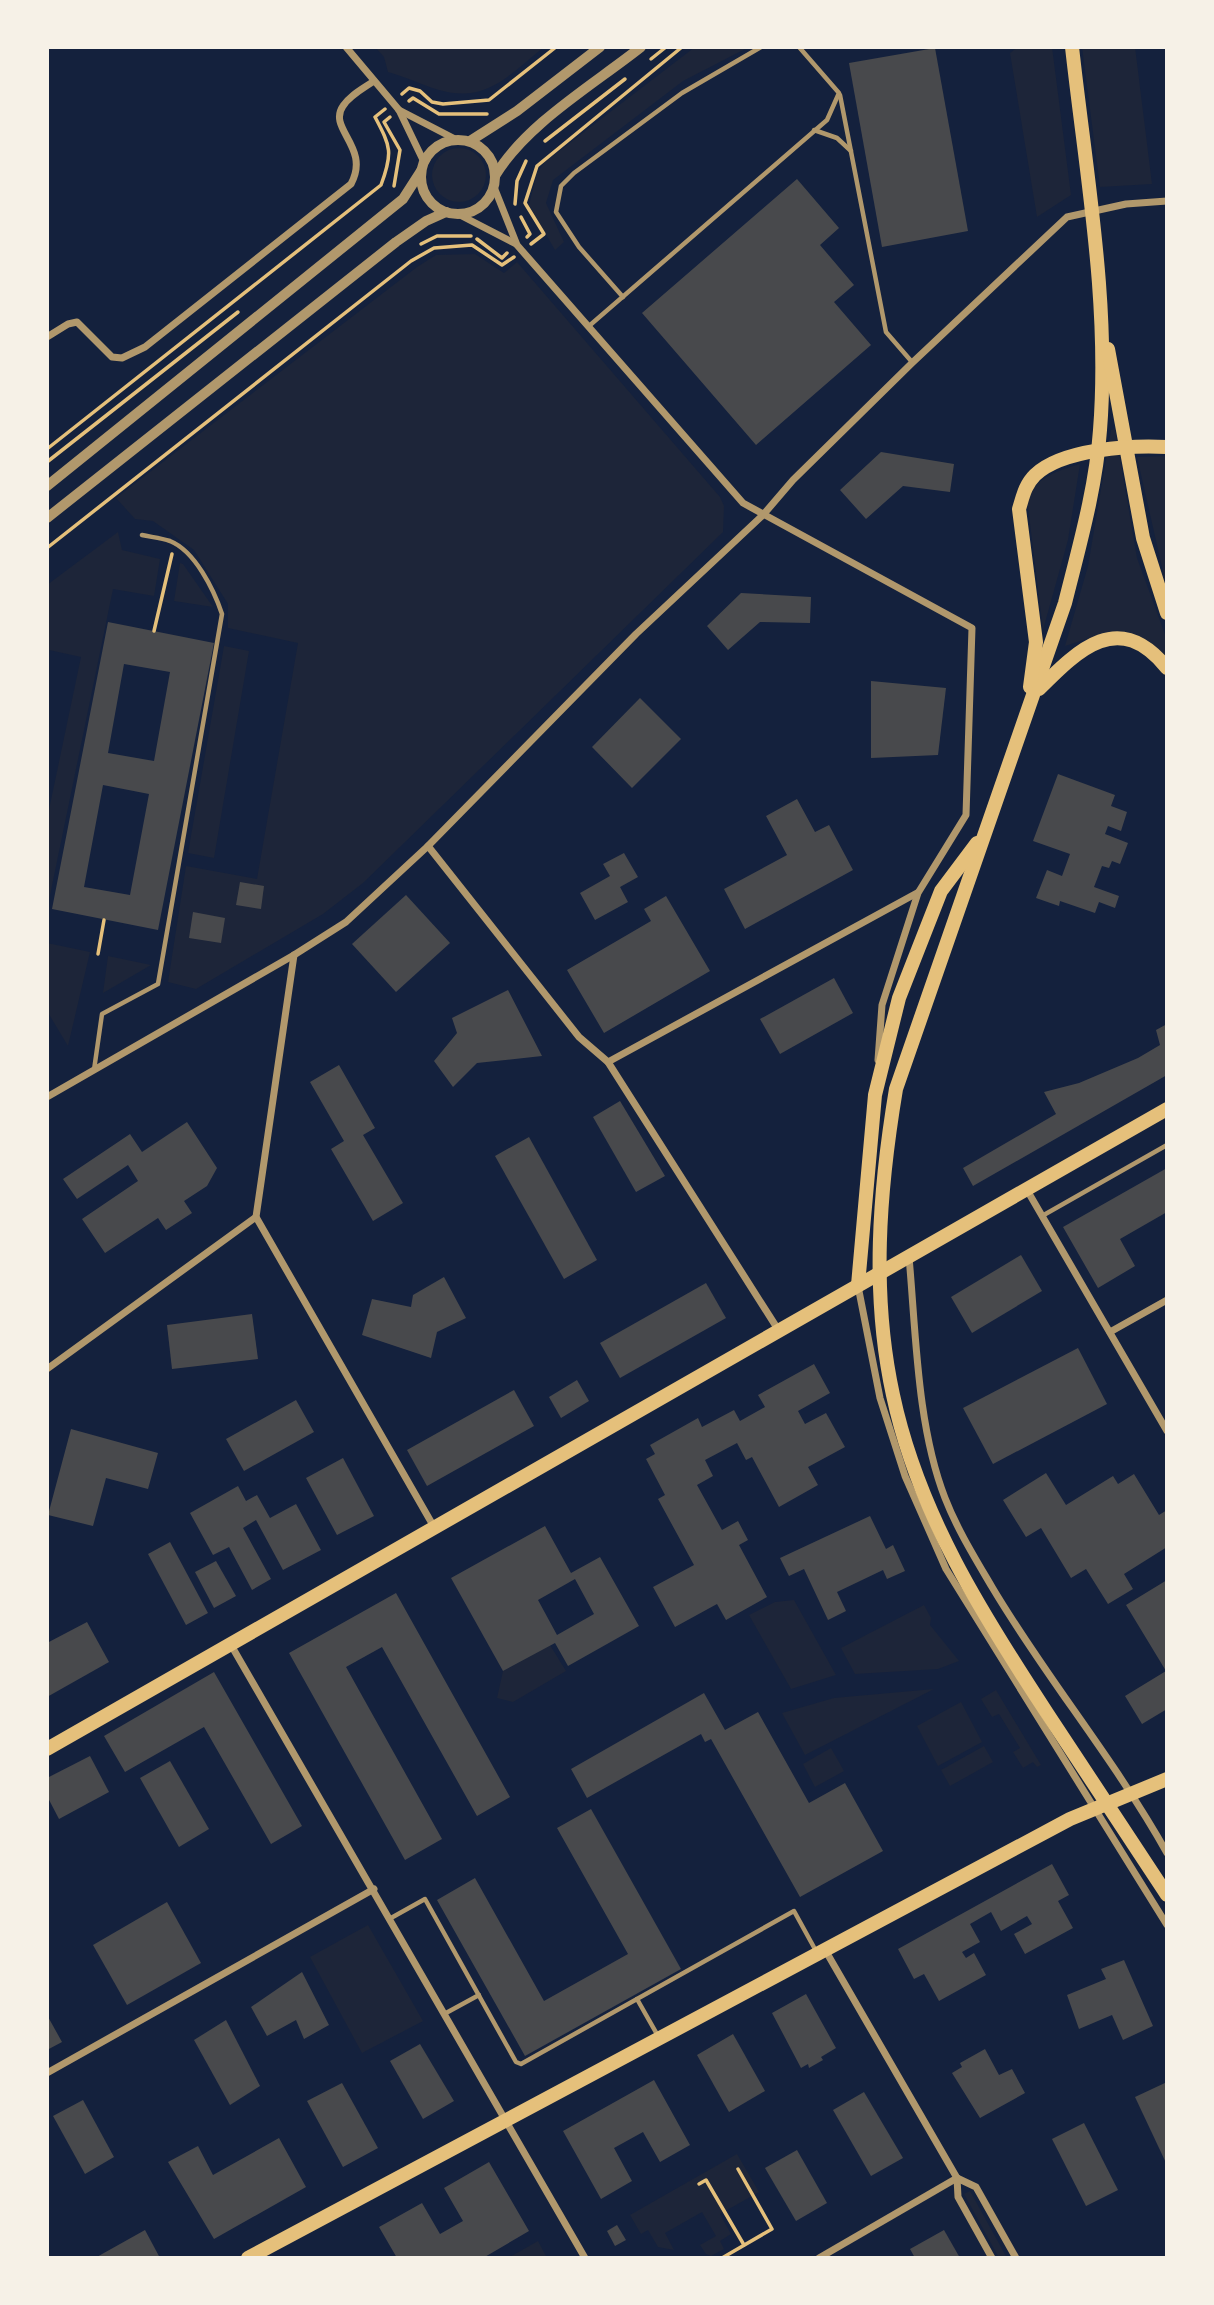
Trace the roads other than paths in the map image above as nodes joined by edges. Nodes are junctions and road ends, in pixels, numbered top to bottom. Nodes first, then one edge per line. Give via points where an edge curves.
1 (346, 47) edge
2 (600, 47) edge
3 (641, 47) edge
4 (761, 47) edge
5 (799, 47) edge
6 (1072, 47) edge
7 (374, 81) junction
8 (839, 93) junction
9 (399, 110) junction
10 (814, 130) junction
11 (457, 140) junction
12 (470, 141) junction
13 (852, 152) junction
14 (423, 167) junction
15 (495, 182) junction
16 (1167, 201) edge
17 (446, 212) junction
18 (458, 214) junction
19 (519, 248) junction
20 (623, 297) junction
21 (1103, 320) junction
22 (589, 327) junction
23 (47, 337) edge
24 (912, 363) junction
25 (1167, 447) edge
26 (47, 486) edge
27 (763, 515) junction
28 (47, 518) edge
29 (142, 535) dead end
30 (1167, 613) edge
31 (1167, 668) edge
32 (1035, 692) junction
33 (1027, 713) junction
34 (985, 834) junction
35 (428, 846) junction
36 (918, 893) junction
37 (294, 955) junction
38 (608, 1062) junction
39 (94, 1070) junction
40 (875, 1095) junction
41 (47, 1097) edge
42 (1167, 1109) edge
43 (1167, 1145) edge
44 (1026, 1189) junction
45 (1042, 1216) junction
46 (256, 1217) junction
47 (909, 1257) junction
48 (858, 1285) junction
49 (1167, 1300) edge
50 (779, 1331) junction
51 (1110, 1332) junction
52 (47, 1369) edge
53 (1167, 1431) edge
54 (434, 1527) junction
55 (230, 1645) junction
56 (47, 1749) edge
57 (1167, 1779) edge
58 (1130, 1793) junction
59 (1093, 1807) junction
60 (1167, 1853) edge
61 (374, 1889) junction
62 (1167, 1895) edge
63 (391, 1918) junction
64 (1167, 1926) edge
65 (820, 1950) junction
66 (479, 1995) junction
67 (637, 1998) junction
68 (446, 2013) junction
69 (658, 2037) junction
70 (47, 2073) edge
71 (507, 2120) junction
72 (957, 2178) junction
73 (248, 2258) edge
74 (585, 2258) edge
75 (819, 2258) edge
76 (992, 2258) edge
77 (1016, 2258) edge

1 - 7 street
2 - 12 street
3 - 15 street via 525,139 510,153
4 - 20 lane via 674,98 562,186 556,212 579,247
5 - 8 lane
6 - 21 main road
7 - 9 street
7 - 23 street via 343,105 340,114 339,122 357,155 351,184 145,347 122,358 112,357 77,322
8 - 10 lane via 827,120
8 - 13 lane
9 - 11 street
9 - 14 street
10 - 13 lane via 837,138
10 - 20 lane
11 - 12 street
11 - 14 street via 435,148
12 - 15 street via 488,155
13 - 24 lane via 886,332
14 - 17 street via 426,196
14 - 26 street via 403,199
15 - 18 street via 482,206
15 - 19 street
16 - 24 street via 1126,204 1067,217
17 - 18 street
17 - 28 street via 396,242
18 - 19 street
19 - 22 street
20 - 22 lane
21 - 30 main road via 1143,538
21 - 32 main road via 1100,432 1083,531
22 - 27 street via 743,503
24 - 27 street
25 - 33 main road via 1079,454 1036,474 1025,488 1019,509 1036,642
27 - 35 street via 636,634
27 - 36 street via 972,628 966,815
29 - 39 lane via 174,544 191,559 222,614 158,984 102,1014
31 - 32 main road via 1139,644 1106,639 1082,649
32 - 33 main road
33 - 34 main road
34 - 40 main road via 940,891 899,998
34 - 62 main road via 895,1089 879,1244 893,1396 922,1490 958,1570
35 - 37 street via 346,922
35 - 38 street via 579,1037
36 - 38 street
36 - 40 street via 883,1005
37 - 39 street
37 - 46 street
38 - 50 street
39 - 41 street
40 - 48 main road
42 - 44 main road
43 - 45 lane
44 - 45 street
44 - 47 main road
45 - 51 street
46 - 52 street
46 - 54 street
47 - 48 main road
47 - 58 street via 928,1434 944,1497 1023,1640
48 - 50 main road
48 - 59 street via 880,1398 905,1476 941,1558
49 - 51 street
50 - 54 main road
51 - 53 street
54 - 55 main road
55 - 56 main road
55 - 61 street
57 - 58 main road
58 - 59 main road
58 - 60 street
59 - 64 street
59 - 65 main road
61 - 63 street
61 - 70 street
63 - 66 lane via 425,1899
63 - 68 street
65 - 67 lane via 794,1911
65 - 69 main road
65 - 72 street
66 - 67 lane via 521,2064
66 - 68 lane
67 - 69 lane
68 - 71 street
69 - 71 main road
71 - 73 main road
71 - 74 street
72 - 75 street
72 - 76 street via 958,2197
72 - 77 street via 976,2187

